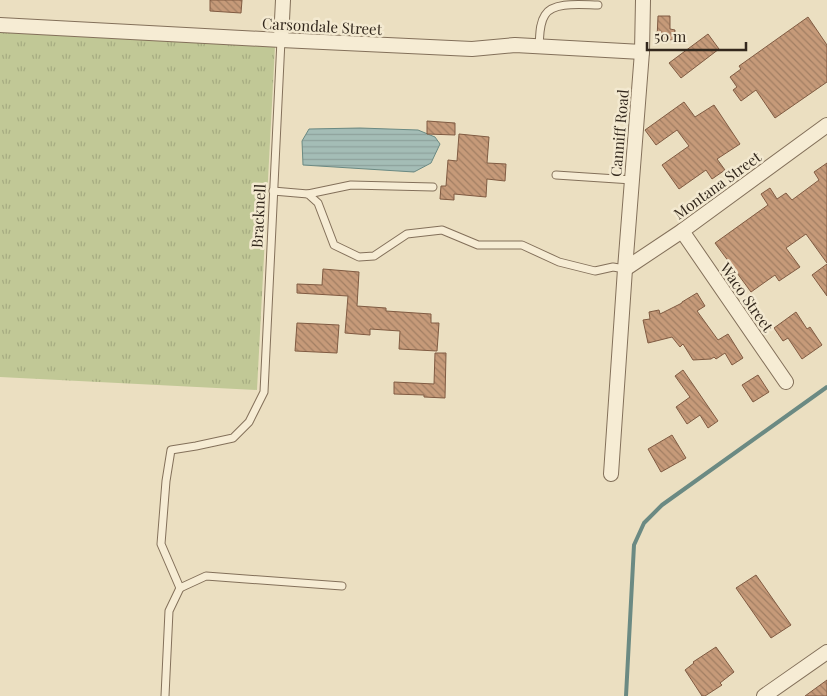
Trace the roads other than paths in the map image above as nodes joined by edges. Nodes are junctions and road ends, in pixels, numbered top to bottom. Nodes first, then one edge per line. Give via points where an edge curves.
1 (283, 0) edge
2 (643, 0) edge
3 (598, 4) dead end
4 (0, 25) edge
5 (281, 40) junction
6 (539, 46) junction
7 (642, 52) junction
8 (827, 125) edge
9 (556, 175) dead end
10 (632, 180) junction
11 (433, 187) dead end
12 (273, 191) junction
13 (308, 194) junction
14 (682, 231) junction
15 (625, 268) junction
16 (786, 382) dead end
17 (611, 474) dead end
18 (342, 586) dead end
19 (180, 588) junction
20 (827, 652) edge
21 (165, 696) edge
22 (764, 696) edge

1 - 5 street
2 - 7 street, Canniff Road
3 - 6 lane via 563,5 546,13
4 - 5 street, Carsondale Street
5 - 6 street, Carsondale Street via 472,49
5 - 12 lane, Bracknell
6 - 7 street, Carsondale Street
7 - 10 street, Canniff Road
8 - 14 street, Montana Street
9 - 10 lane
10 - 15 street, Canniff Road
11 - 13 lane via 351,185
12 - 13 lane
12 - 19 lane, Bracknell via 264,392 249,422 233,438 170,450 161,544
13 - 15 lane via 318,203 334,245 359,257 374,256 407,234 442,230 478,245 522,245 559,262 595,271
14 - 15 street, Montana Street
14 - 16 street, Waco Street
15 - 17 street, Canniff Road
18 - 19 lane via 206,576
19 - 21 lane via 169,611
20 - 22 street

